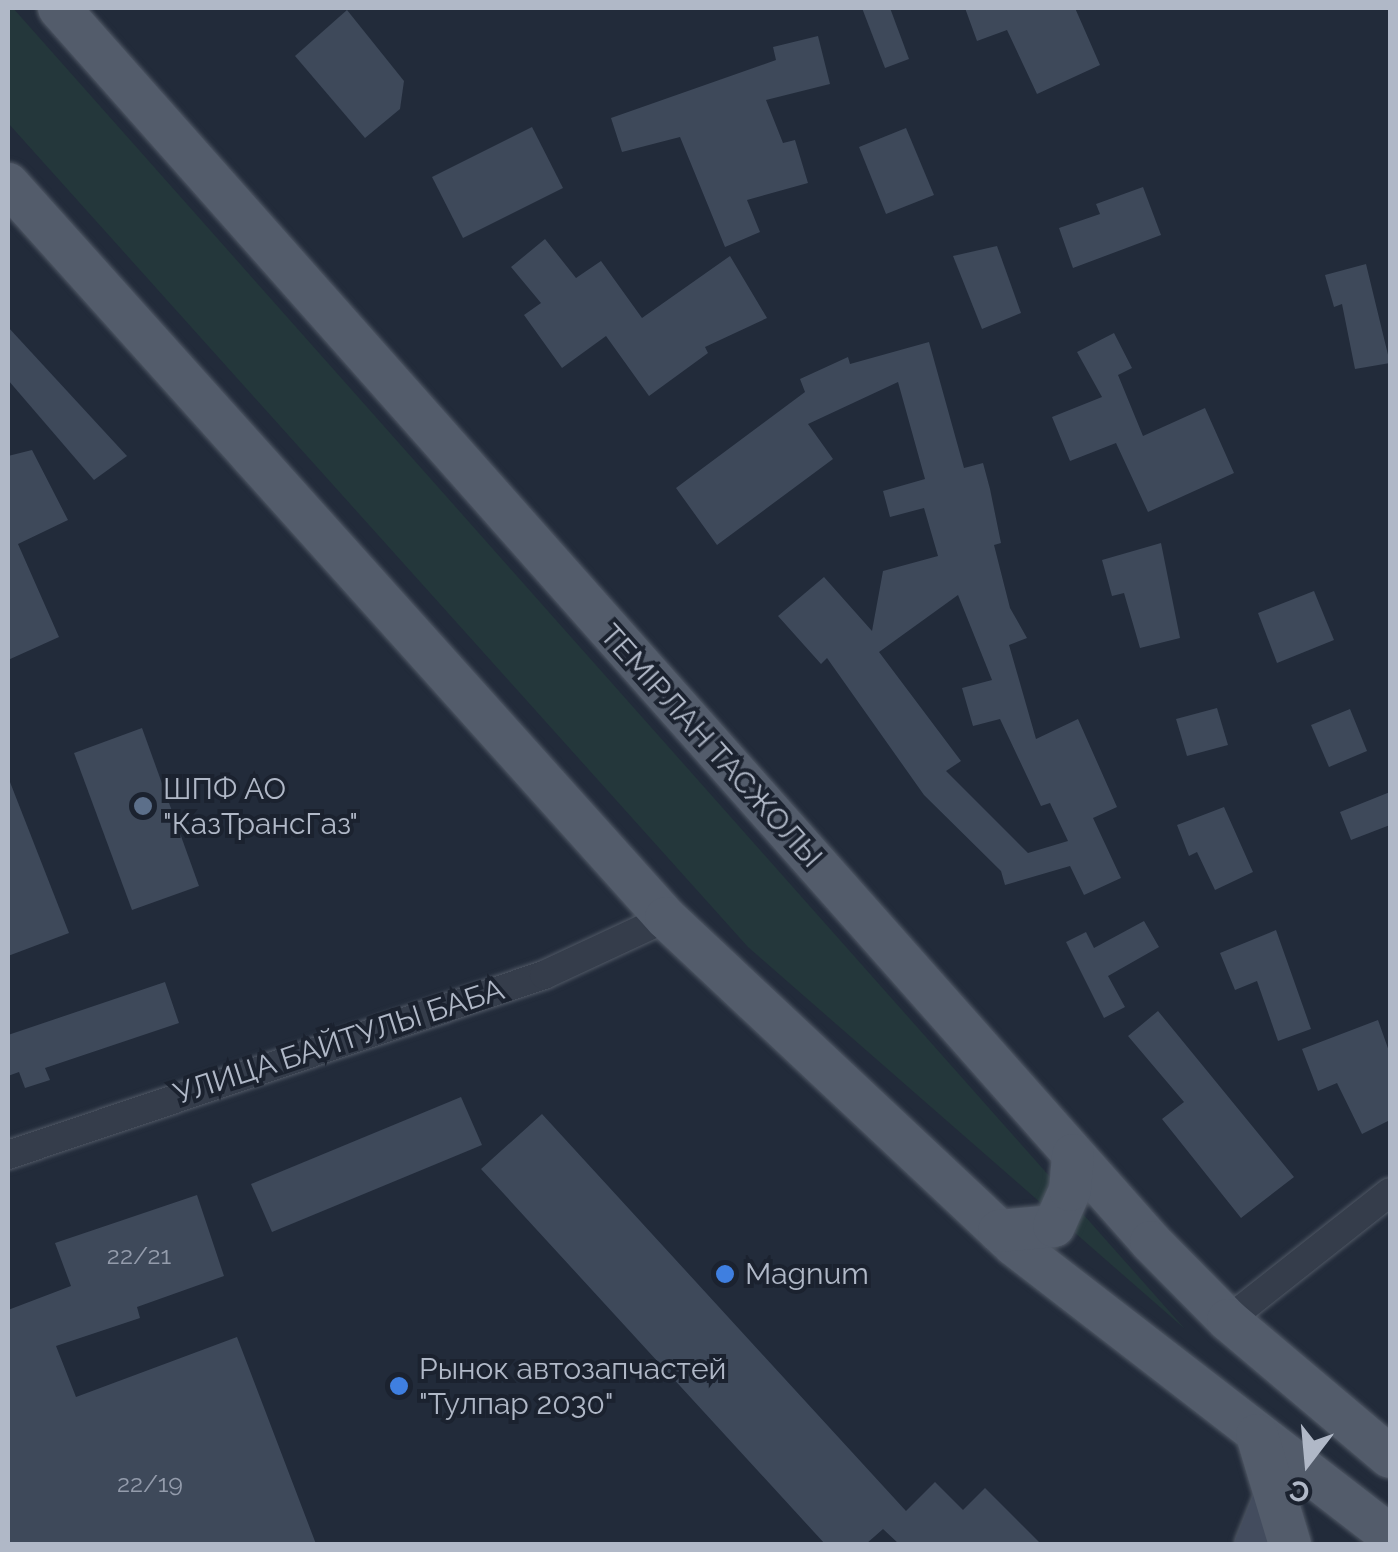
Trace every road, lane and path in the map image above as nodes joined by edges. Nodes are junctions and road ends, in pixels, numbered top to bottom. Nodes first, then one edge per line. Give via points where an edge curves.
1 (58, 8) edge
2 (8, 184) edge
3 (666, 918) junction
4 (8, 1155) edge
5 (1073, 1155) junction
6 (1390, 1192) edge
7 (998, 1231) junction
8 (1228, 1320) junction
9 (1257, 1435) junction
10 (1390, 1458) edge
11 (1273, 1497) junction
12 (1390, 1536) edge
13 (1254, 1544) edge
14 (1290, 1544) edge

1 - 5 main road, ТЕМІРЛАН ТАСЖОЛЫ
2 - 3 main road
3 - 4 street, УЛИЦА БАЙТУЛЫ БАБА via 544,975
3 - 7 main road
5 - 7 main road via 1070,1190 1054,1226
5 - 8 main road, ТЕМІРЛАН ТАСЖОЛЫ
6 - 8 street
7 - 9 main road
8 - 10 main road, ТЕМІРЛАН ТАСЖОЛЫ
9 - 11 main road
9 - 12 main road
11 - 13 main road
11 - 14 main road

